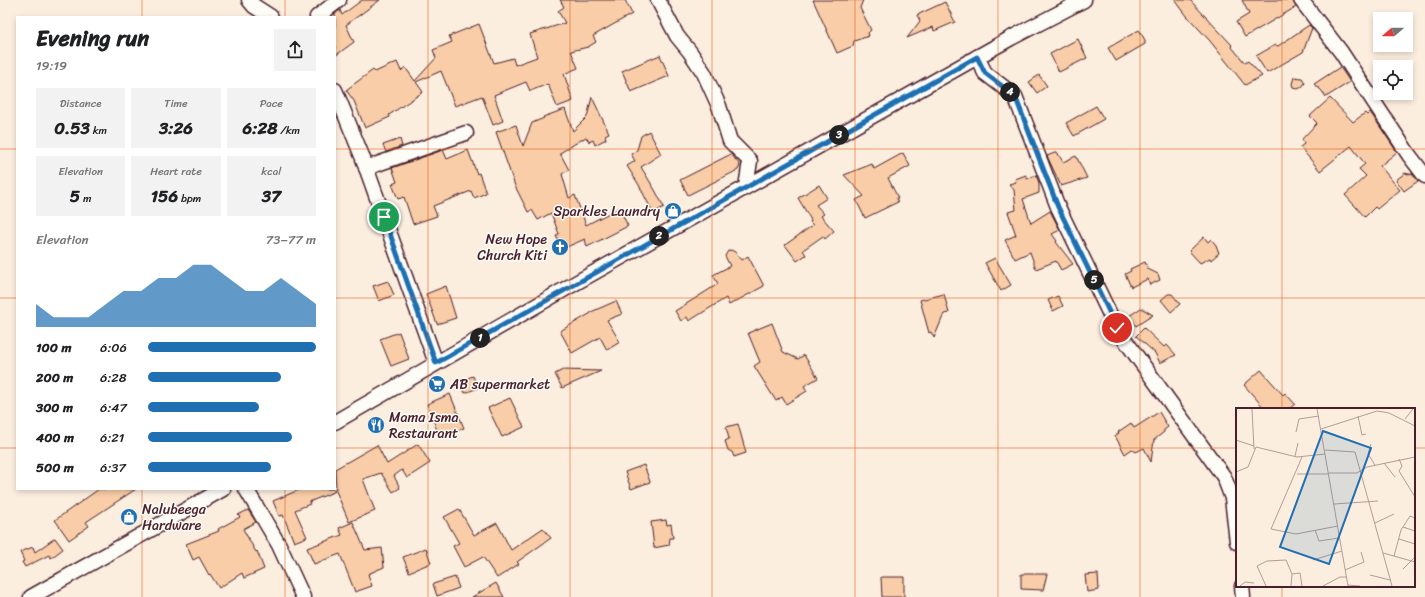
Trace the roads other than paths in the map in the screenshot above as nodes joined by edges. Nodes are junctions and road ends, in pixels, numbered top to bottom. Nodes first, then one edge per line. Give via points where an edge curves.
1 (249, 0) edge
2 (339, 0) edge
3 (658, 0) edge
4 (1084, 0) edge
5 (1301, 0) edge
6 (269, 16) edge
7 (318, 16) edge
8 (977, 57) junction
9 (336, 93) edge
10 (466, 133) dead end
11 (366, 168) junction
12 (1425, 176) edge
13 (746, 187) junction
14 (436, 363) junction
15 (336, 421) edge
16 (221, 490) edge
17 (247, 490) edge
18 (1236, 533) edge
19 (1242, 587) edge
20 (31, 597) edge
21 (303, 597) edge
22 (1244, 597) edge

1 - 6 street
2 - 7 street
3 - 13 street via 676,36 704,73 719,106 730,141 750,162
4 - 8 street
5 - 12 street via 1341,52 1409,156
8 - 13 street
8 - 18 street via 985,73 1015,96 1058,207 1117,328 1224,477 1232,498
9 - 11 street
10 - 11 street
11 - 14 street
13 - 14 street
14 - 15 street
16 - 20 street
17 - 21 street via 279,545
19 - 22 street

